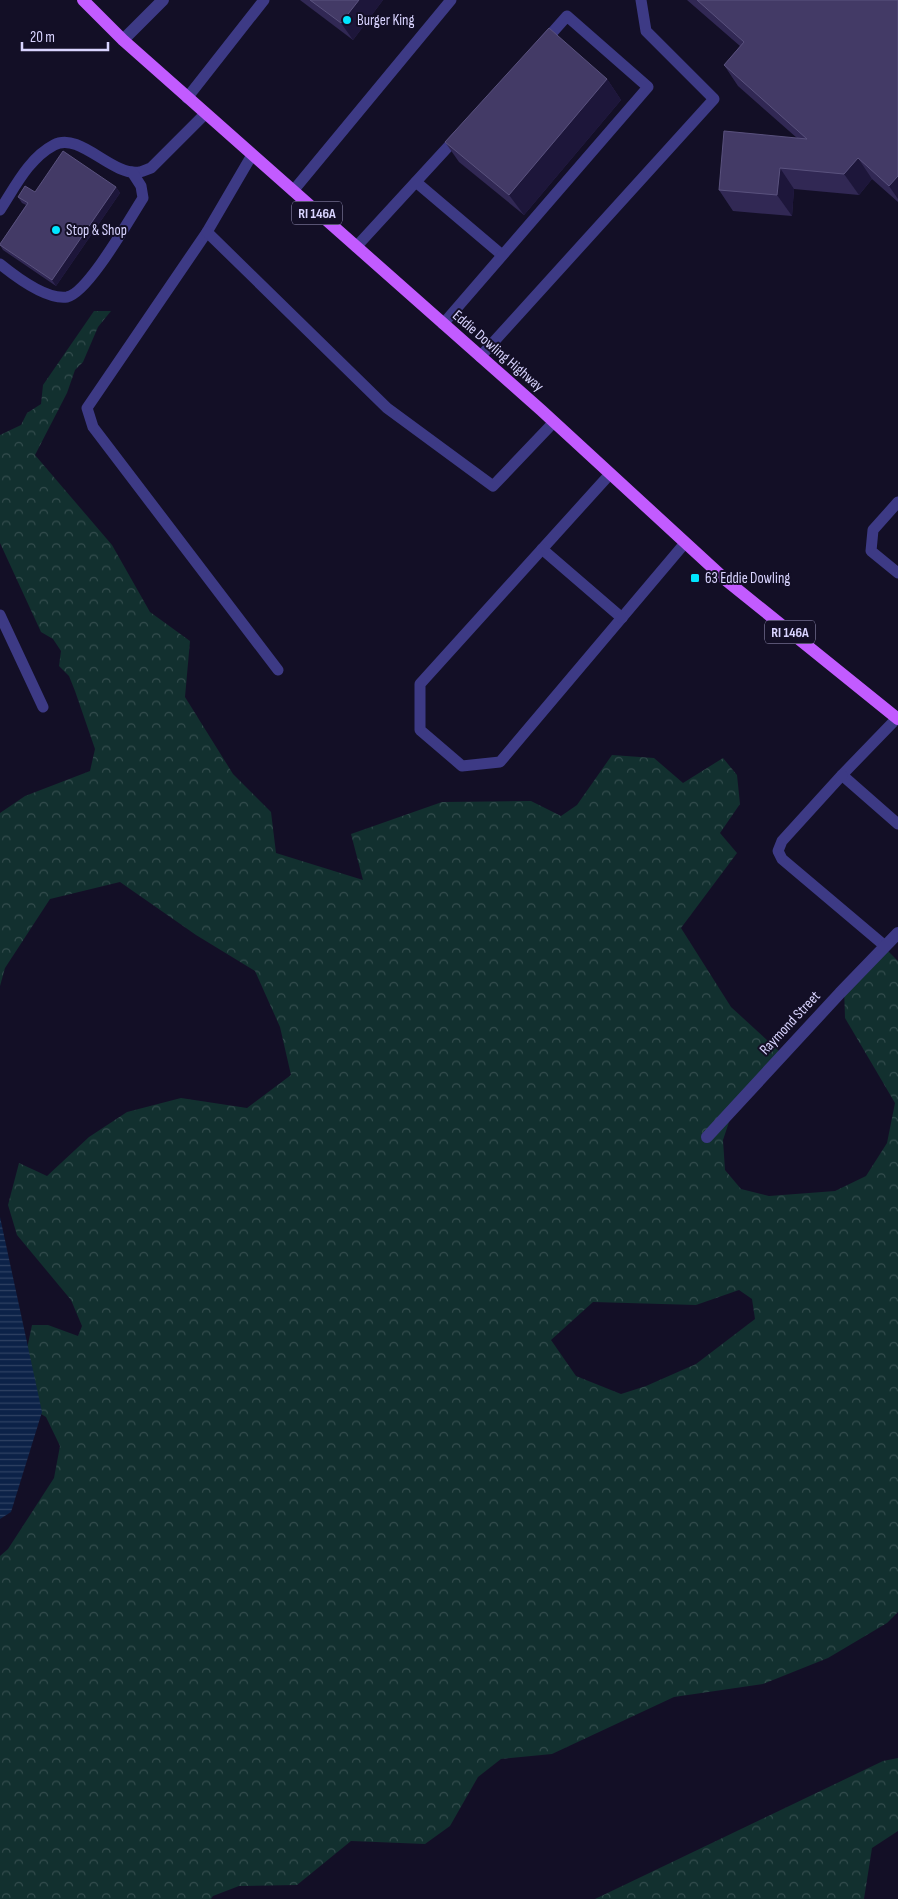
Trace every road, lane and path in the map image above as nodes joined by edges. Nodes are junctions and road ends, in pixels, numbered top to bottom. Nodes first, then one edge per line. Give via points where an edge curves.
1 (83, 0) edge
2 (163, 0) edge
3 (451, 0) edge
4 (641, 0) edge
5 (264, 1) edge
6 (123, 40) junction
7 (534, 52) edge
8 (187, 98) junction
9 (205, 114) junction
10 (468, 124) edge
11 (252, 155) junction
12 (132, 172) junction
13 (416, 182) junction
14 (293, 191) junction
15 (0, 210) edge
16 (207, 232) junction
17 (356, 247) junction
18 (502, 255) junction
19 (0, 264) edge
20 (442, 324) junction
21 (480, 357) junction
22 (554, 422) junction
23 (610, 474) junction
24 (898, 502) edge
25 (685, 543) junction
26 (542, 548) junction
27 (898, 573) edge
28 (0, 615) edge
29 (622, 618) junction
30 (278, 670) dead end
31 (43, 707) dead end
32 (897, 718) edge
33 (842, 775) junction
34 (898, 824) edge
35 (898, 933) edge
36 (885, 946) junction
37 (707, 1137) dead end

1 - 6 main road, Eddie Dowling Highway / RI 146A
2 - 6 street
3 - 14 lane
4 - 21 lane via 646,31 714,99
5 - 8 lane
6 - 8 main road, Eddie Dowling Highway / RI 146A
7 - 18 lane via 567,16 648,88
8 - 9 main road, Eddie Dowling Highway / RI 146A
9 - 11 main road, Eddie Dowling Highway / RI 146A
9 - 12 lane via 151,168
10 - 13 lane
11 - 14 main road, Eddie Dowling Highway / RI 146A
11 - 16 lane
12 - 15 lane via 110,164 77,145 56,144 26,170
12 - 19 lane via 143,198 91,279 77,292 68,297 52,296
13 - 17 lane
13 - 18 lane
14 - 17 main road, Eddie Dowling Highway / RI 146A
16 - 22 lane via 387,408 493,486
16 - 30 lane via 86,408 93,427
17 - 20 main road, Eddie Dowling Highway / RI 146A
18 - 20 lane
20 - 21 main road, Eddie Dowling Highway / RI 146A
21 - 22 main road, Eddie Dowling Highway / RI 146A
22 - 23 main road, Eddie Dowling Highway / RI 146A
23 - 25 main road, Eddie Dowling Highway / RI 146A
23 - 26 lane
24 - 27 lane via 873,530 871,551
25 - 29 lane
25 - 32 main road, Eddie Dowling Highway / RI 146A via 727,582
26 - 29 lane
26 - 29 lane via 420,684 420,730 462,766 500,762
28 - 31 lane
32 - 33 lane
33 - 34 lane
33 - 36 lane via 782,841 778,851 782,859
35 - 36 street, Raymond Street
36 - 37 street, Raymond Street

